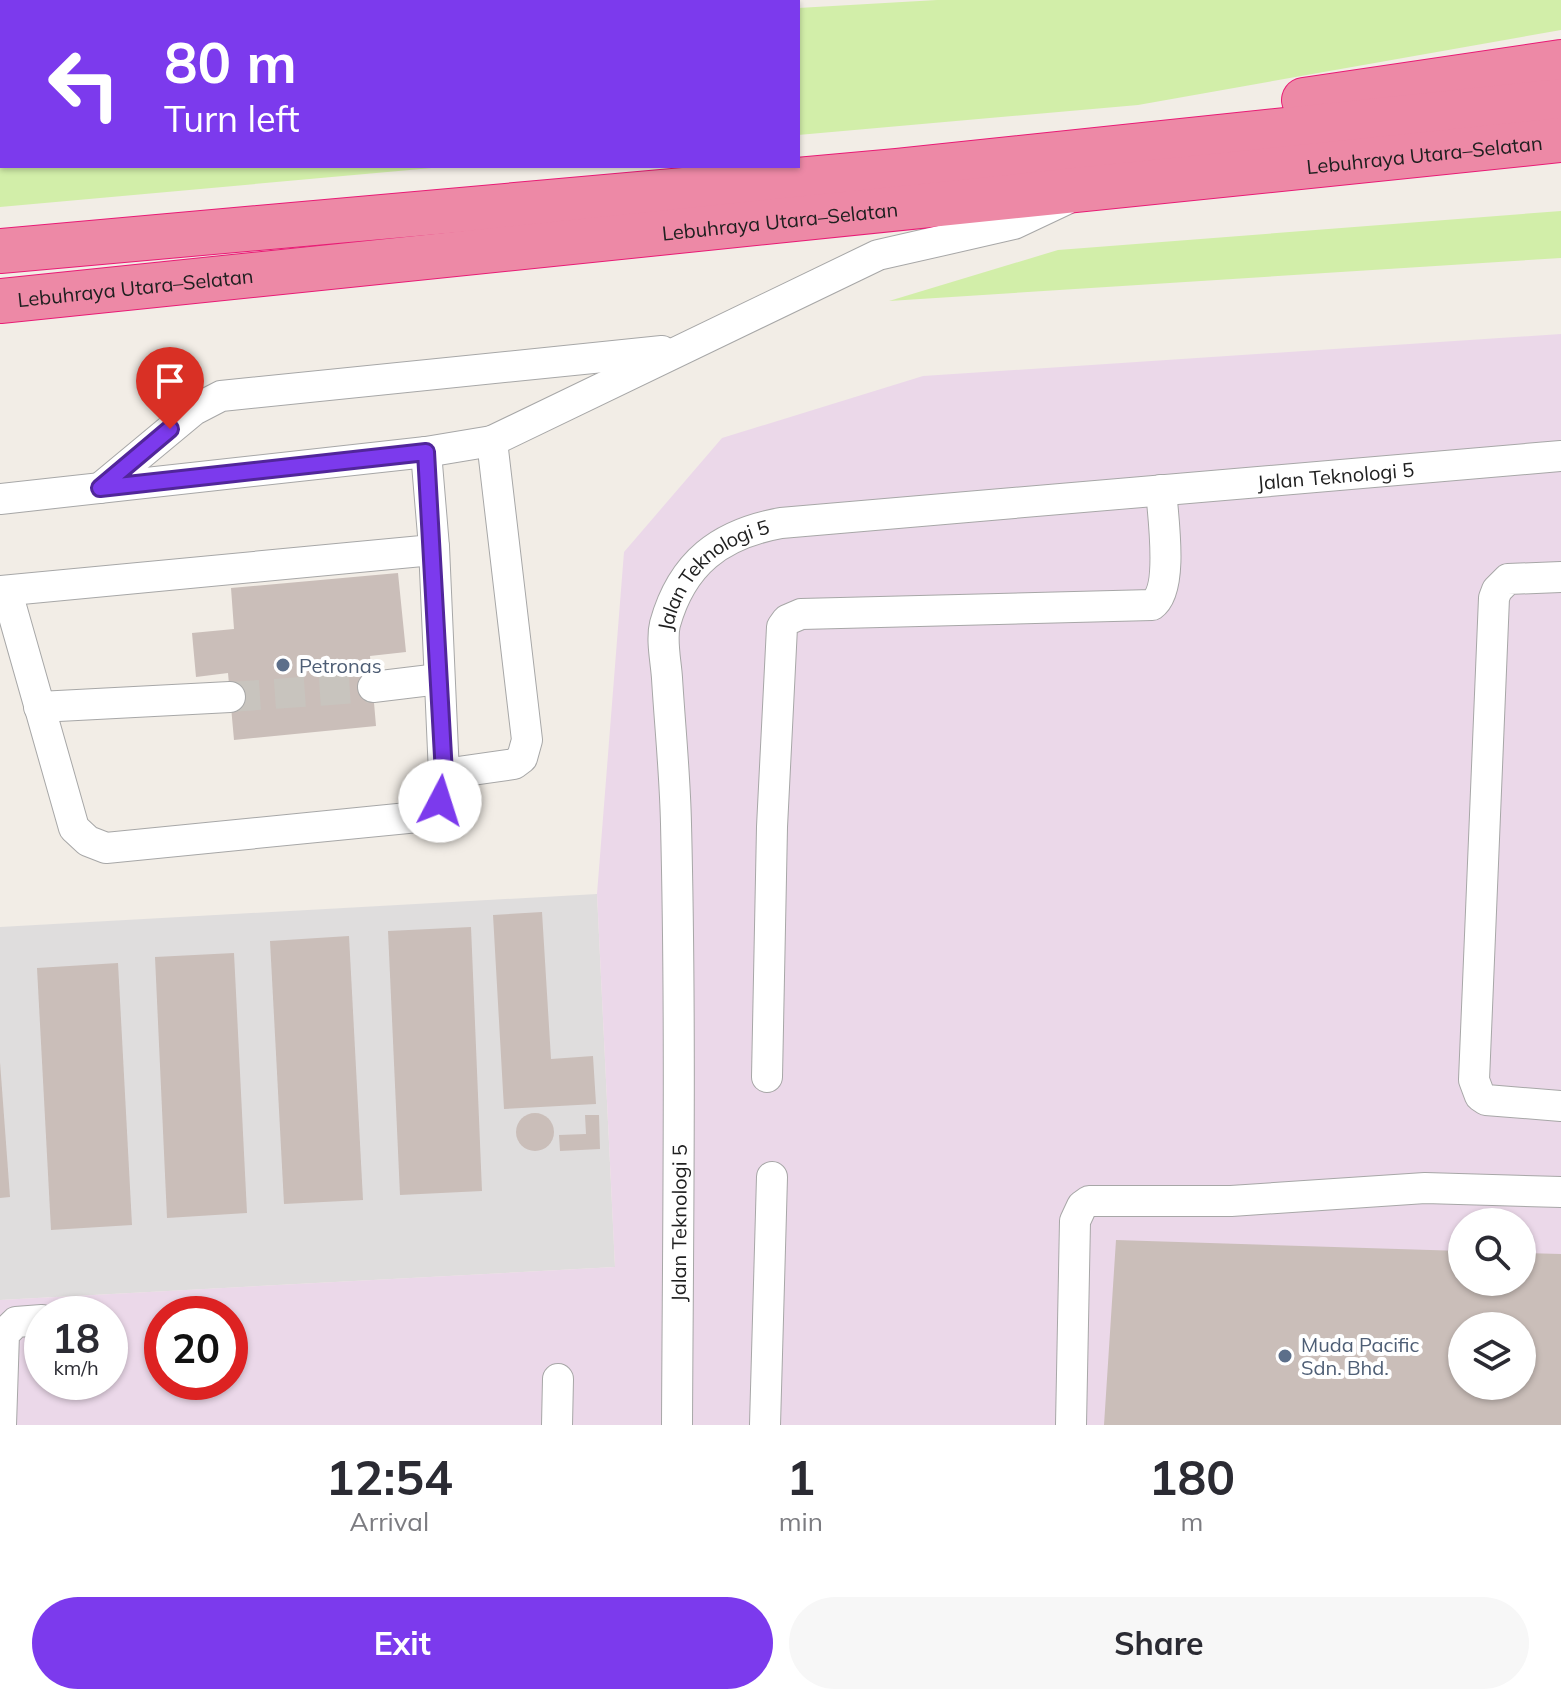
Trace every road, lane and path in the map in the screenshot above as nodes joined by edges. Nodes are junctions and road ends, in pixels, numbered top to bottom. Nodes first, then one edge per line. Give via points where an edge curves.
1 (1561, 62) edge
2 (1561, 101) edge
3 (1561, 140) edge
4 (897, 171) junction
5 (1088, 189) junction
6 (0, 251) edge
7 (0, 301) edge
8 (680, 349) junction
9 (492, 441) junction
10 (426, 452) junction
11 (1561, 456) edge
12 (100, 488) junction
13 (1161, 490) junction
14 (0, 499) edge
15 (434, 547) junction
16 (1561, 577) edge
17 (4, 592) edge
18 (439, 679) junction
19 (373, 687) tunnel mouth
20 (230, 697) tunnel mouth
21 (39, 707) junction
22 (444, 774) junction
23 (767, 1077) dead end
24 (1561, 1106) edge
25 (772, 1177) dead end
26 (1561, 1192) edge
27 (24, 1321) edge
28 (558, 1379) dead end
29 (1, 1425) edge
30 (557, 1425) edge
31 (677, 1425) edge
32 (765, 1425) edge
33 (1071, 1425) edge

1 - 4 highway via 1041,134
2 - 4 highway, Lebuhraya Utara–Selatan
3 - 5 highway, Lebuhraya Utara–Selatan
4 - 6 highway, Lebuhraya Utara–Selatan
5 - 7 highway, Lebuhraya Utara–Selatan
5 - 8 street via 1014,224 878,255
8 - 9 street
8 - 12 street via 221,396 194,410
9 - 10 street
9 - 22 street via 527,740 522,758 514,764
10 - 12 street
10 - 15 street
11 - 13 street, Jalan Teknologi 5
12 - 14 street
13 - 23 street via 1165,585 1152,605 801,614 782,627
13 - 31 street, Jalan Teknologi 5 via 748,529 691,568 674,597 664,628 679,952
15 - 17 street
15 - 18 street
16 - 24 street via 1508,579 1494,598 1474,1080 1486,1100
17 - 21 street
18 - 19 street
18 - 22 street
20 - 21 street
21 - 22 street via 74,828 106,848 428,816 440,801
25 - 32 street
26 - 33 street via 1425,1188 1231,1201 1089,1201 1075,1221
27 - 29 street via 4,1334
28 - 30 street

